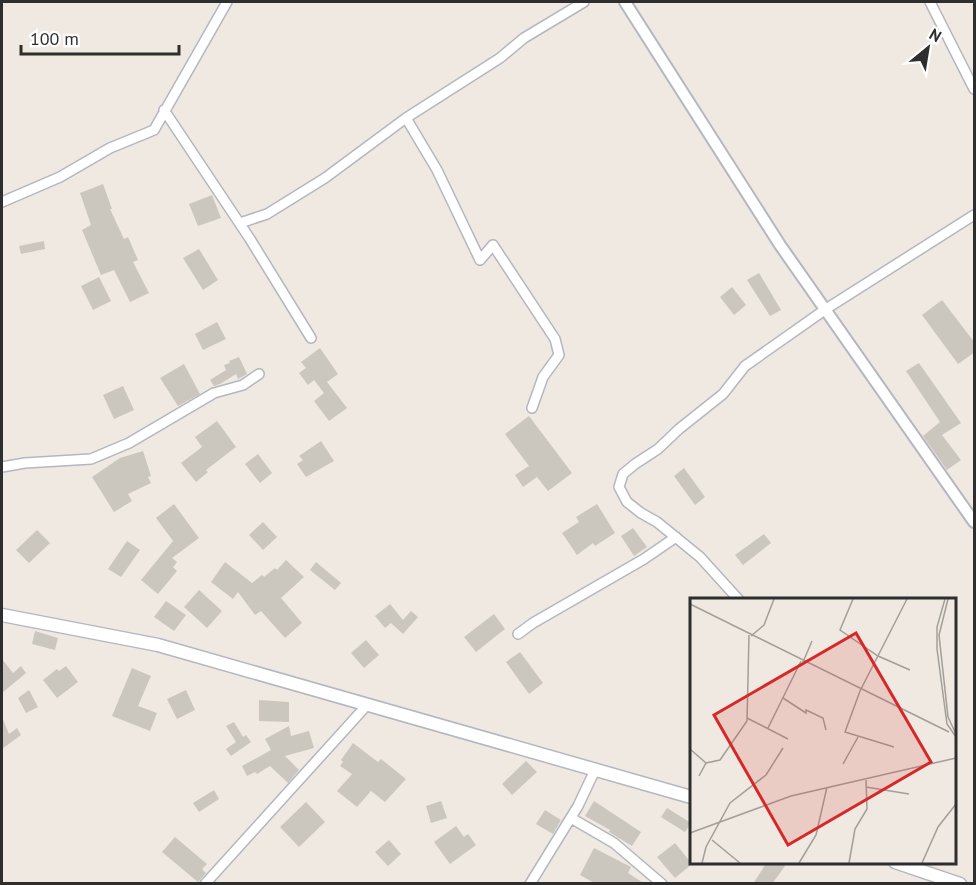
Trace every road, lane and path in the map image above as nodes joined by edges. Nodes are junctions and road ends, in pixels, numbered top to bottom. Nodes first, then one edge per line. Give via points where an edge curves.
1 (227, 2) edge
2 (584, 2) edge
3 (625, 2) edge
4 (930, 2) edge
5 (975, 89) edge
6 (164, 110) junction
7 (406, 118) junction
8 (2, 202) edge
9 (975, 215) edge
10 (240, 223) junction
11 (826, 309) junction
12 (311, 338) dead end
13 (259, 374) dead end
14 (532, 408) dead end
15 (2, 467) edge
16 (975, 522) edge
17 (676, 537) junction
18 (737, 598) edge
19 (2, 615) edge
20 (518, 634) dead end
21 (367, 705) junction
22 (595, 770) junction
23 (690, 797) edge
24 (571, 818) junction
25 (901, 864) edge
26 (205, 884) edge
27 (530, 884) edge
28 (662, 884) edge
29 (960, 884) edge

1 - 6 street
2 - 7 street
3 - 11 street via 780,245
4 - 5 street
6 - 8 street via 154,130
6 - 10 street
7 - 10 street via 267,214
7 - 14 street via 437,170 480,260 493,245 555,339 559,355 543,377
9 - 11 street
10 - 12 street
11 - 16 street
11 - 17 street via 745,366 723,394 623,474 619,487 627,502
13 - 15 street via 243,385 214,393 129,443 91,459
17 - 18 street
17 - 20 street
19 - 21 main road via 158,645
21 - 22 main road
21 - 26 street
22 - 23 main road
22 - 24 street
24 - 27 street
24 - 28 street via 614,843
25 - 29 main road

